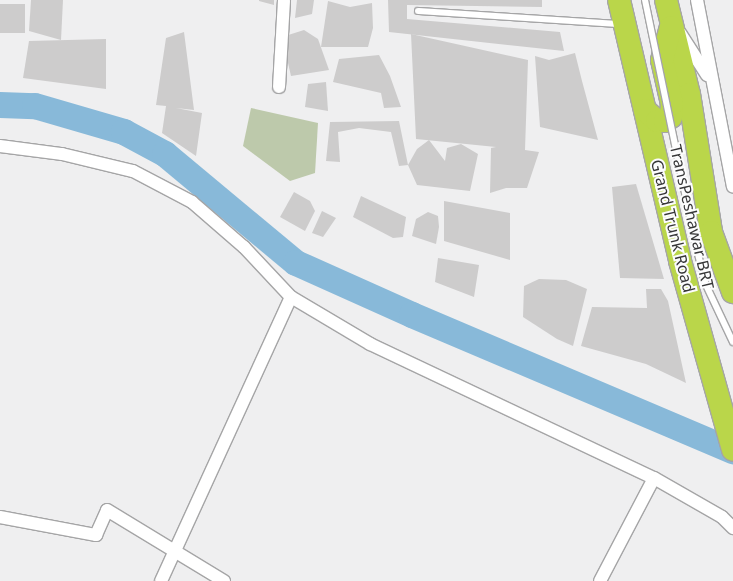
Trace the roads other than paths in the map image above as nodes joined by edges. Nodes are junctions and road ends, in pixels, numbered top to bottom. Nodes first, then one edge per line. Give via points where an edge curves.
1 (284, 0) edge
2 (619, 0) edge
3 (645, 0) edge
4 (666, 0) edge
5 (697, 0) edge
6 (418, 11) dead end
7 (672, 23) junction
8 (626, 24) junction
9 (712, 83) junction
10 (279, 87) dead end
11 (645, 110) junction
12 (728, 139) edge
13 (0, 146) edge
14 (733, 187) edge
15 (733, 292) edge
16 (291, 296) junction
17 (733, 342) edge
18 (733, 450) edge
19 (654, 478) junction
20 (0, 517) edge
21 (733, 528) edge
22 (174, 551) junction
23 (160, 581) edge
24 (224, 581) edge
25 (600, 581) edge

1 - 10 street
2 - 8 highway, Grand Trunk Road
3 - 17 lane, TransPeshawar BRT, bridge via 706,285
4 - 7 highway
5 - 9 street
6 - 8 lane
7 - 9 street
7 - 11 highway via 662,60 672,104 671,117 657,121
7 - 15 highway via 689,94 711,232
8 - 11 highway, Grand Trunk Road
9 - 12 street
11 - 18 highway, Grand Trunk Road via 680,261
12 - 14 street
13 - 16 street via 62,154 133,171 192,202 244,247
16 - 19 street via 370,344
16 - 22 street
19 - 21 street via 722,517
19 - 25 street
20 - 22 street via 96,535 107,510
22 - 23 street
22 - 24 street

